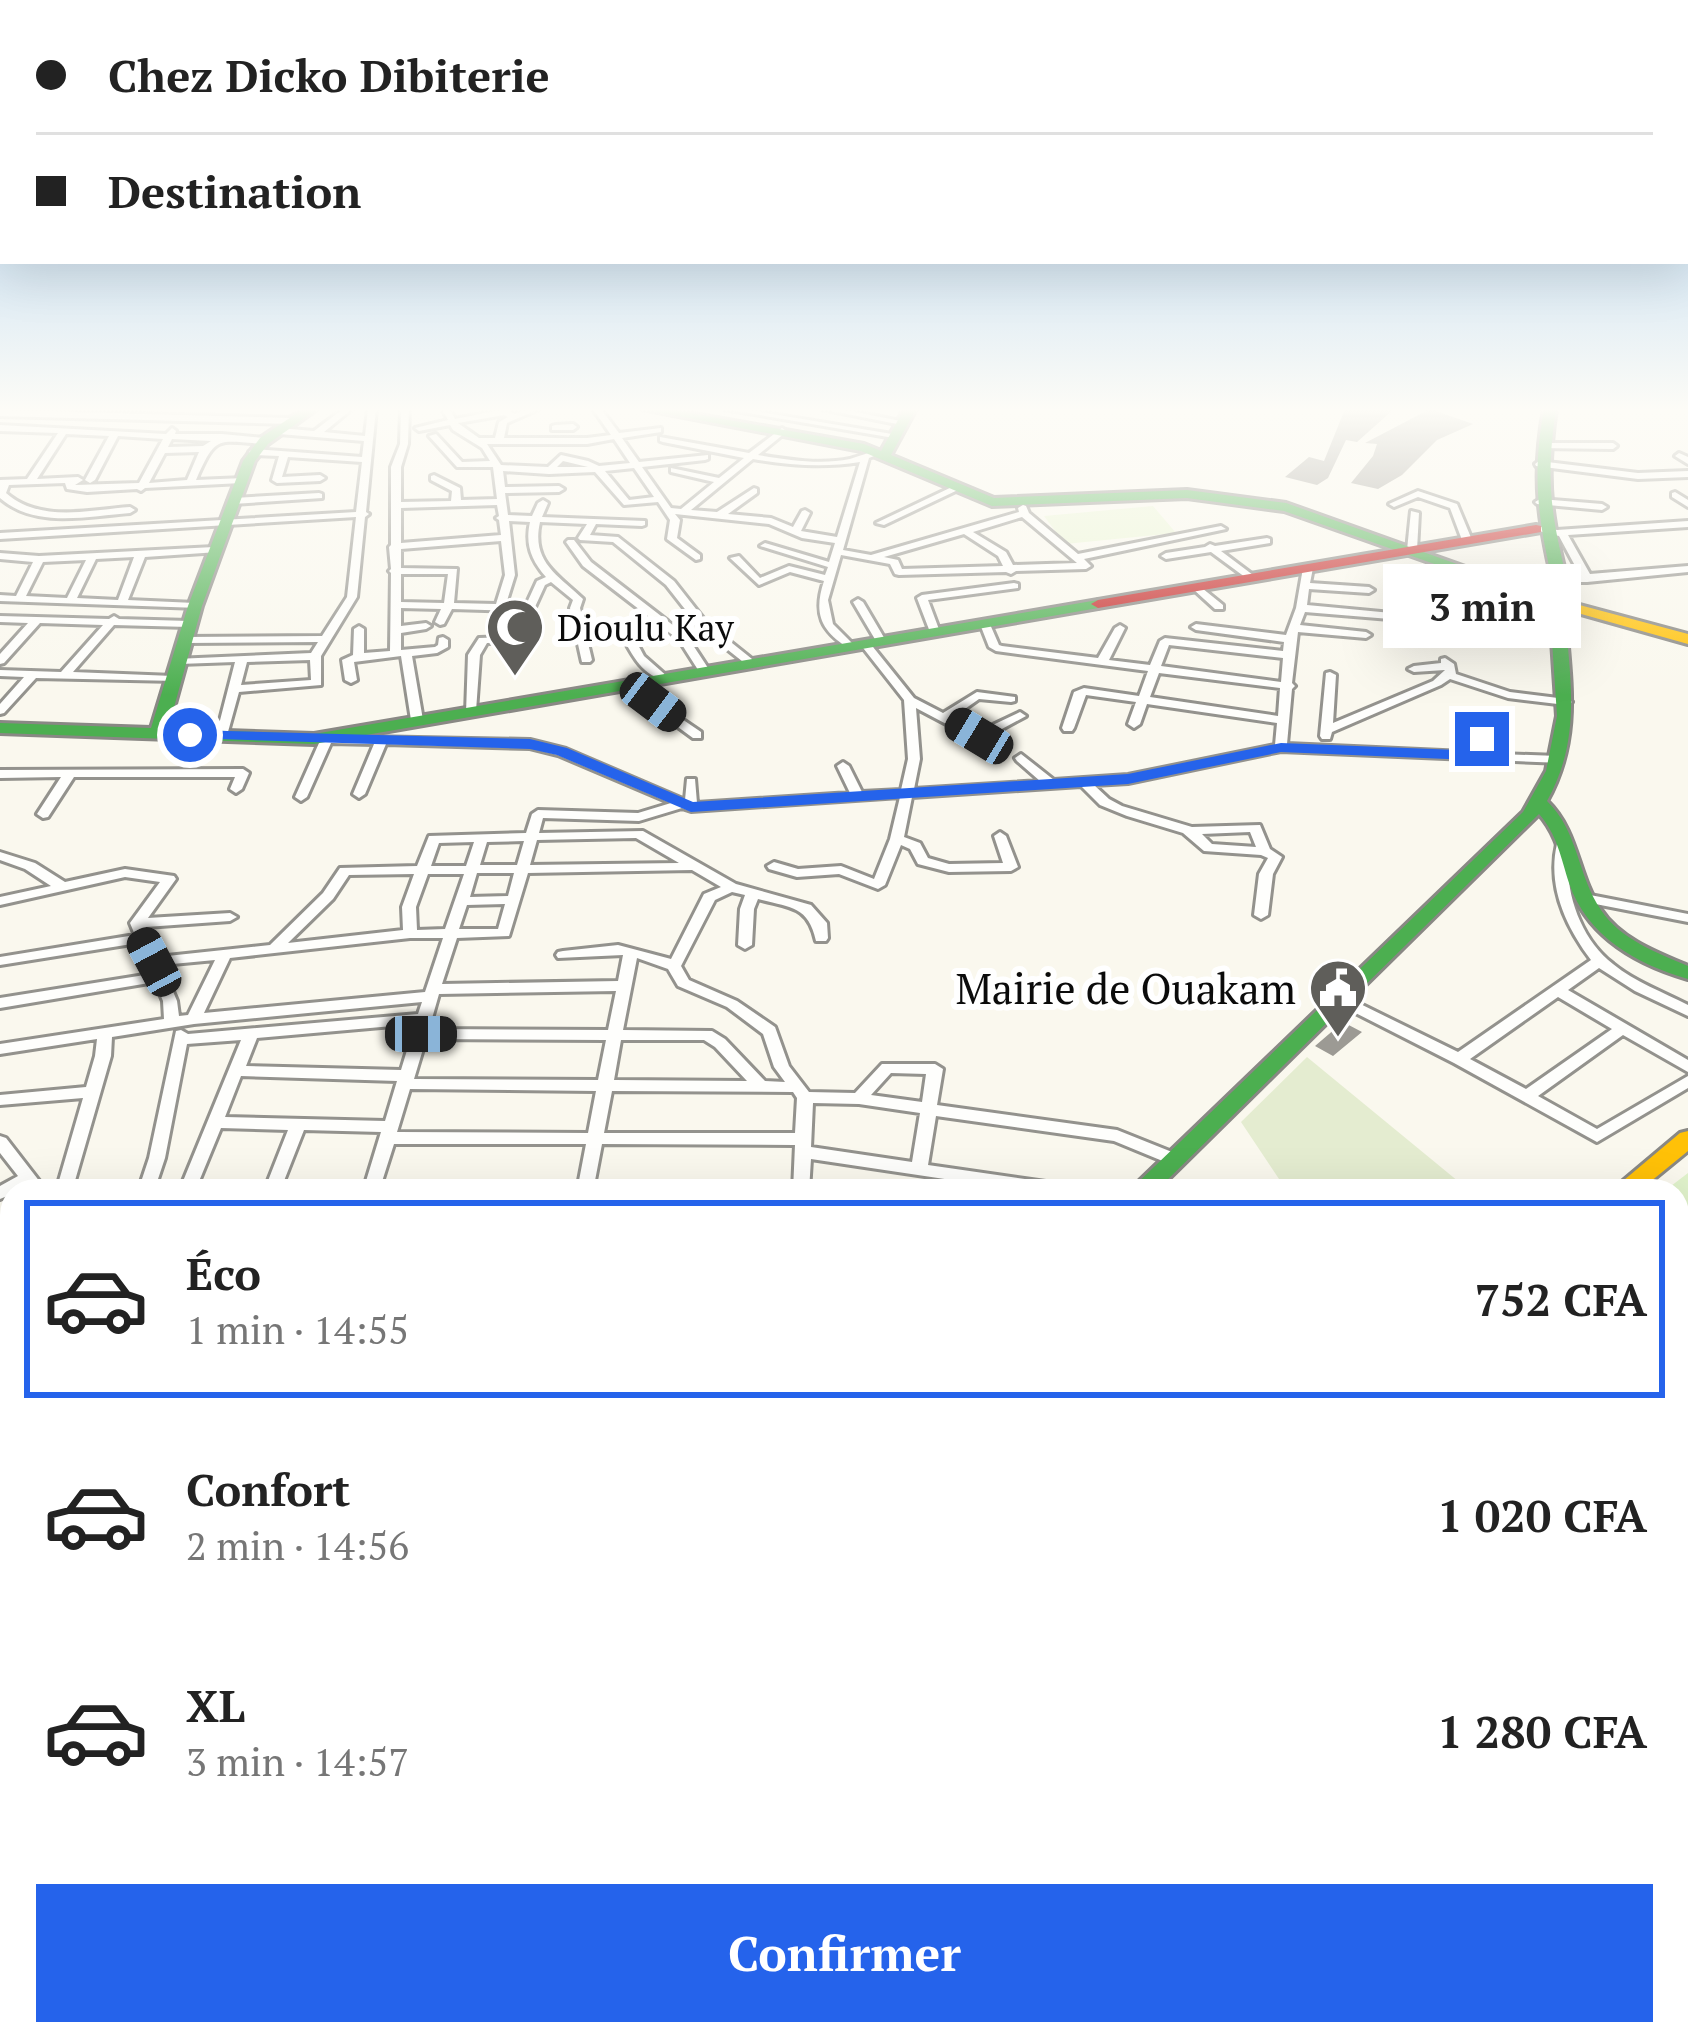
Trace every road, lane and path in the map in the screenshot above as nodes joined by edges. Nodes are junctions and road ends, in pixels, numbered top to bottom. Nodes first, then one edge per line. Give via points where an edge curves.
1 (15, 504) edge
2 (132, 504) edge
3 (220, 504) edge
4 (232, 504) edge
5 (252, 504) edge
6 (318, 504) edge
7 (365, 504) edge
8 (407, 504) edge
9 (500, 504) edge
10 (542, 504) edge
11 (662, 504) edge
12 (692, 504) edge
13 (734, 504) edge
14 (859, 504) edge
15 (921, 504) edge
16 (1004, 504) edge
17 (1077, 504) edge
18 (1255, 504) edge
19 (1449, 504) edge
20 (1540, 504) edge
21 (1541, 504) edge
22 (1570, 504) edge
23 (395, 505) joint
24 (1602, 507) dead end
25 (1023, 508) junction
26 (130, 509) junction
27 (666, 510) junction
28 (684, 511) junction
29 (806, 513) dead end
30 (1414, 513) dead end
31 (364, 514) junction
32 (718, 515) junction
33 (317, 516) junction
34 (501, 518) junction
35 (533, 520) junction
36 (476, 521) dead end
37 (593, 522) junction
38 (881, 523) dead end
39 (420, 524) dead end
40 (642, 524) dead end
41 (1688, 524) edge
42 (137, 527) junction
43 (120, 528) junction
44 (1221, 529) dead end
45 (964, 530) junction
46 (795, 533) junction
47 (4, 536) edge
48 (505, 538) junction
49 (936, 538) junction
50 (476, 540) junction
51 (1467, 540) junction
52 (1556, 541) junction
53 (571, 542) dead end
54 (1268, 542) dead end
55 (420, 545) junction
56 (765, 546) dead end
57 (840, 546) junction
58 (394, 547) junction
59 (952, 547) dead end
60 (1210, 547) junction
61 (214, 550) junction
62 (1410, 550) junction
63 (0, 553) edge
64 (141, 553) junction
65 (125, 554) junction
66 (94, 556) junction
67 (1166, 556) dead end
68 (696, 557) dead end
69 (1080, 557) junction
70 (735, 558) dead end
71 (871, 558) junction
72 (39, 559) junction
73 (1688, 569) edge
74 (1011, 571) junction
75 (394, 572) junction
76 (832, 573) junction
77 (1307, 577) junction
78 (1249, 578) junction
79 (549, 579) junction
80 (1587, 579) junction
81 (1014, 586) dead end
82 (1198, 586) junction
83 (1369, 590) dead end
84 (1443, 597) dead end
85 (0, 598) edge
86 (19, 599) junction
87 (70, 601) junction
88 (1556, 601) junction
89 (858, 602) dead end
90 (125, 603) junction
91 (394, 604) junction
92 (449, 604) junction
93 (500, 607) junction
94 (1219, 607) dead end
95 (530, 608) junction
96 (1301, 608) junction
97 (1402, 617) dead end
98 (0, 619) edge
99 (37, 620) junction
100 (112, 622) junction
101 (440, 622) dead end
102 (985, 623) junction
103 (1479, 625) dead end
104 (426, 626) dead end
105 (1196, 627) dead end
106 (1120, 628) dead end
107 (359, 629) dead end
108 (396, 630) junction
109 (935, 632) junction
110 (1292, 633) junction
111 (1366, 635) dead end
112 (580, 636) junction
113 (326, 638) junction
114 (1688, 639) edge
115 (443, 640) dead end
116 (184, 642) junction
117 (865, 644) junction
118 (401, 654) junction
119 (1290, 655) junction
120 (315, 656) junction
121 (358, 657) junction
122 (242, 658) junction
123 (586, 660) dead end
124 (0, 661) edge
125 (1102, 662) junction
126 (751, 663) junction
127 (1448, 667) junction
128 (1153, 669) junction
129 (1414, 669) dead end
130 (704, 671) junction
131 (0, 673) edge
132 (33, 674) junction
133 (64, 675) junction
134 (1330, 675) dead end
135 (663, 678) junction
136 (351, 680) dead end
137 (626, 684) junction
138 (1289, 686) junction
139 (234, 689) junction
140 (1011, 699) dead end
141 (1141, 699) junction
142 (910, 700) junction
143 (1566, 702) junction
144 (470, 710) junction
145 (947, 716) junction
146 (1020, 716) dead end
147 (417, 720) junction
148 (1284, 720) junction
149 (1134, 724) dead end
150 (2, 726) edge
151 (1068, 728) dead end
152 (1327, 730) junction
153 (1478, 733) dead end
154 (158, 734) junction
155 (697, 735) dead end
156 (222, 736) junction
157 (320, 740) junction
158 (381, 741) junction
159 (1281, 747) junction
160 (1325, 751) junction
161 (1495, 756) junction
162 (1021, 758) dead end
163 (1558, 760) junction
164 (843, 766) dead end
165 (0, 774) edge
166 (69, 775) junction
167 (103, 775) junction
168 (691, 782) dead end
169 (1085, 782) junction
170 (1051, 784) junction
171 (236, 789) dead end
172 (359, 794) dead end
173 (87, 795) dead end
174 (906, 795) junction
175 (301, 797) dead end
176 (858, 797) junction
177 (684, 806) junction
178 (1534, 809) junction
179 (43, 814) dead end
180 (587, 816) junction
181 (639, 817) junction
182 (1192, 831) junction
183 (638, 834) junction
184 (1000, 836) dead end
185 (482, 838) junction
186 (530, 838) junction
187 (582, 838) junction
188 (897, 839) junction
189 (1562, 840) junction
190 (1264, 851) junction
191 (0, 856) edge
192 (774, 866) dead end
193 (693, 867) junction
194 (521, 868) junction
195 (472, 869) junction
196 (422, 870) junction
197 (730, 887) junction
198 (64, 888) junction
199 (752, 895) junction
200 (1585, 898) junction
201 (512, 900) junction
202 (0, 901) edge
203 (460, 901) junction
204 (1261, 915) dead end
205 (230, 917) dead end
206 (1687, 923) edge
207 (139, 930) junction
208 (448, 932) junction
209 (410, 934) junction
210 (821, 938) dead end
211 (746, 945) dead end
212 (274, 949) junction
213 (563, 955) dead end
214 (630, 955) junction
215 (224, 956) junction
216 (0, 961) edge
217 (1599, 961) junction
218 (674, 966) junction
219 (157, 969) junction
220 (1688, 973) edge
221 (624, 986) junction
222 (1558, 990) junction
223 (435, 992) junction
224 (1336, 998) junction
225 (0, 1003) edge
226 (1688, 1011) edge
227 (183, 1021) junction
228 (424, 1026) junction
229 (1623, 1028) junction
230 (105, 1033) junction
231 (251, 1034) junction
232 (615, 1034) junction
233 (180, 1040) junction
234 (0, 1049) edge
235 (1459, 1059) junction
236 (1688, 1066) edge
237 (236, 1071) junction
238 (406, 1080) junction
239 (1688, 1081) edge
240 (605, 1085) junction
241 (760, 1087) junction
242 (92, 1092) junction
243 (801, 1092) junction
244 (1527, 1096) junction
245 (859, 1099) junction
246 (0, 1100) edge
247 (929, 1109) junction
248 (215, 1122) junction
249 (298, 1124) junction
250 (389, 1132) junction
251 (595, 1138) junction
252 (1688, 1139) edge
253 (0, 1142) edge
254 (803, 1146) junction
255 (1171, 1158) junction
256 (1688, 1159) edge
257 (919, 1168) junction
258 (29, 1179) edge
259 (67, 1179) edge
260 (150, 1179) edge
261 (192, 1179) edge
262 (277, 1179) edge
263 (375, 1179) edge
264 (588, 1179) edge
265 (802, 1179) edge
266 (990, 1179) edge
267 (1152, 1179) edge
268 (1637, 1179) edge
269 (1663, 1179) edge

1 - 26 street via 41,513
2 - 26 street
3 - 42 street
4 - 61 main road
5 - 33 street
6 - 33 street
7 - 31 street
8 - 23 street
9 - 34 street
10 - 35 street
11 - 27 street
12 - 28 street
13 - 32 street
14 - 57 street
15 - 38 street
16 - 25 main road
17 - 25 main road
18 - 62 main road via 1304,512
19 - 51 street
20 - 52 main road
21 - 52 main road
22 - 24 street
23 - 58 street
25 - 45 street
25 - 69 street
26 - 43 street
27 - 28 street
27 - 68 street via 678,525 672,539
28 - 32 street
29 - 46 street
30 - 62 street
31 - 33 street
31 - 113 street via 352,597
32 - 46 street via 771,521
34 - 35 street
34 - 48 street
35 - 37 street
35 - 79 street via 530,542
36 - 50 street
37 - 40 street
37 - 126 street via 584,538 615,539
39 - 55 street
41 - 52 street
42 - 43 street
42 - 65 street
43 - 47 street
44 - 69 street
45 - 49 street
45 - 74 street via 1002,554
46 - 57 street
47 - 63 street
48 - 50 street
48 - 93 street via 511,575
49 - 59 street
49 - 71 street
50 - 55 street
51 - 52 main road
51 - 62 main road
52 - 80 street
52 - 88 main road
53 - 130 street via 586,564 683,638
54 - 60 street
55 - 58 street
56 - 76 street
57 - 71 street
57 - 76 street
58 - 75 street
60 - 67 street
60 - 78 street
61 - 64 street
61 - 116 main road
62 - 77 main road
62 - 88 main road
63 - 72 street
64 - 65 street
64 - 90 street
65 - 66 street
66 - 72 street
66 - 87 street
69 - 74 street via 1085,567
70 - 76 street via 759,582 789,569
71 - 74 street via 894,562 896,572
72 - 86 street
73 - 80 street
75 - 91 street
75 - 92 street via 453,571
76 - 117 street via 822,611 828,625
77 - 78 main road
77 - 83 street
77 - 96 street
78 - 82 main road
79 - 95 street
79 - 112 street via 578,599
80 - 88 street
81 - 109 street via 922,598
82 - 94 street
82 - 102 main road
84 - 88 street
85 - 86 street
86 - 87 street
87 - 90 street
88 - 103 street
88 - 114 main road
88 - 143 main road
89 - 117 street
90 - 100 street
90 - 116 street
91 - 92 street
91 - 108 street
92 - 93 street
92 - 101 street
93 - 95 street
95 - 144 street via 515,640 485,634 474,655
96 - 97 street
96 - 110 street
98 - 99 street
99 - 100 street
99 - 124 street
100 - 116 street
100 - 133 street
102 - 109 main road
102 - 125 street via 1000,649
104 - 108 street
105 - 110 street
106 - 125 street
107 - 121 street
108 - 118 street
109 - 117 main road
110 - 111 street
110 - 119 street
112 - 123 street
112 - 135 street via 626,632 639,658
113 - 116 street
113 - 120 street
115 - 118 street via 441,649
116 - 122 street
116 - 133 street
116 - 154 main road
117 - 126 main road
117 - 142 street
118 - 121 street
118 - 147 street
119 - 128 street via 1168,640
119 - 138 street
120 - 122 street
120 - 139 street via 317,683
121 - 136 street via 348,660
122 - 139 street
125 - 128 street
126 - 130 main road
127 - 129 street
127 - 143 street via 1508,695
127 - 152 street
128 - 138 street
128 - 141 street
130 - 135 main road
131 - 132 street
132 - 133 street
132 - 150 street
134 - 152 street
135 - 137 main road
137 - 144 main road
137 - 155 street
138 - 148 street
139 - 156 street
140 - 145 street via 976,695
141 - 148 street
141 - 149 street
141 - 151 street via 1080,692
142 - 145 street
142 - 174 street via 915,750
143 - 163 main road
144 - 147 main road
145 - 146 street via 984,739
147 - 157 main road
148 - 159 street
150 - 154 main road
152 - 160 street
153 - 161 street
154 - 156 main road
156 - 157 main road
157 - 158 street
157 - 175 street
158 - 172 street
158 - 177 street via 530,744
159 - 160 street
159 - 169 street
160 - 161 street
161 - 163 street
162 - 170 street
163 - 178 main road
164 - 176 street
165 - 166 street
166 - 167 street
166 - 179 street
167 - 171 street via 243,773
167 - 173 street
168 - 177 street
169 - 170 street
169 - 182 street via 1093,794 1150,821
170 - 174 street
174 - 176 street
174 - 188 street
176 - 177 street
177 - 181 street
178 - 189 main road via 1556,817
178 - 224 main road
180 - 181 street
180 - 186 street via 538,814
180 - 187 street
181 - 183 street
182 - 190 street via 1210,848
182 - 190 street via 1255,828
183 - 187 street
183 - 193 street
184 - 188 street via 1011,867 939,867
185 - 186 street
185 - 195 street
185 - 196 street via 434,839
186 - 187 street
186 - 194 street
188 - 192 street via 878,885 842,870
189 - 200 main road
189 - 217 street via 1573,919
190 - 204 street via 1275,856
191 - 198 street
193 - 194 street
193 - 197 street
194 - 195 street
194 - 201 street
195 - 196 street
195 - 203 street
196 - 209 street
196 - 212 street via 340,873 328,896
197 - 199 street
197 - 218 street via 709,897
198 - 202 street
198 - 207 street via 125,873 169,879
199 - 210 street via 806,908
199 - 211 street
200 - 206 street
200 - 220 main road via 1622,940
201 - 203 street
201 - 208 street via 504,933
203 - 208 street
205 - 207 street
207 - 216 street
207 - 219 street
208 - 209 street
208 - 223 street
209 - 212 street
212 - 215 street
213 - 214 street
214 - 218 street
214 - 221 street
215 - 219 street
215 - 227 street
217 - 222 street
217 - 226 street
218 - 243 street via 683,983 770,1031
219 - 225 street
219 - 227 street
221 - 223 street
221 - 232 street
222 - 229 street
222 - 235 street
223 - 227 street
223 - 228 street
224 - 235 street
224 - 255 main road
227 - 230 street
227 - 233 street
228 - 231 street
228 - 232 street
228 - 238 street
229 - 236 street
229 - 244 street
230 - 234 street
230 - 242 street
231 - 233 street
231 - 237 street
232 - 240 street
232 - 241 street via 713,1038
233 - 260 street
235 - 244 street
237 - 238 street
237 - 248 street
238 - 240 street
238 - 250 street
239 - 244 street via 1597,1136
240 - 241 street
240 - 251 street
241 - 243 street
242 - 246 street
242 - 259 street
243 - 245 street
243 - 254 street
245 - 247 street
245 - 247 street via 886,1068 935,1069
247 - 255 street via 1129,1138
247 - 257 street
248 - 249 street
248 - 261 street
249 - 250 street
249 - 262 street
250 - 251 street
250 - 263 street
251 - 254 street
251 - 264 street
252 - 268 main road
253 - 258 street
254 - 257 street
254 - 265 street
255 - 267 main road
256 - 269 main road
257 - 266 street

